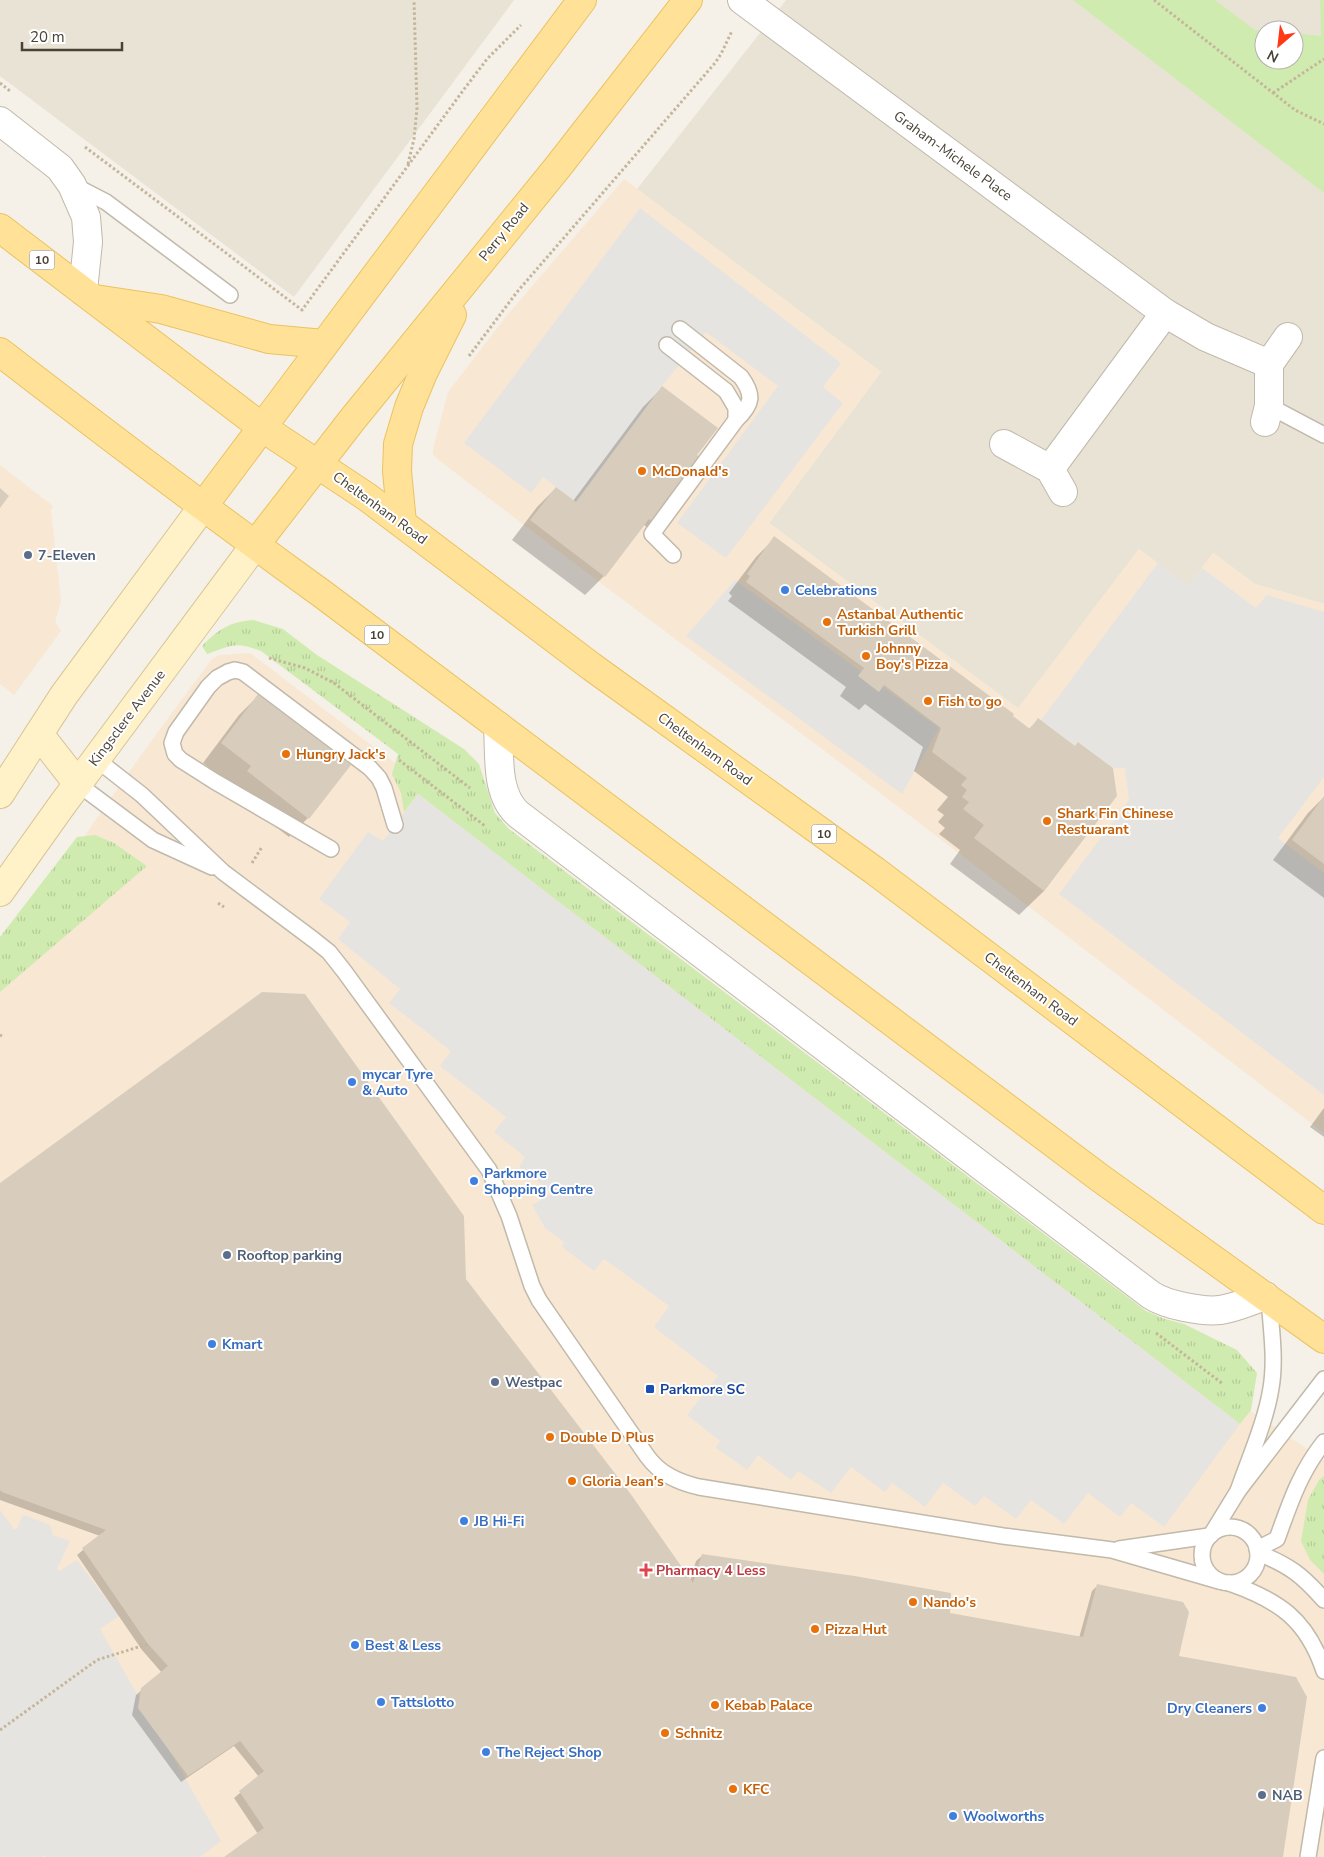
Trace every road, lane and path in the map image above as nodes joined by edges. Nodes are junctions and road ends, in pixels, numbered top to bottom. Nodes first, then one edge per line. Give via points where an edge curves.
1 (414, 0) edge
2 (582, 0) edge
3 (688, 0) edge
4 (1154, 0) edge
5 (745, 3) edge
6 (527, 19) dead end
7 (1324, 59) edge
8 (0, 83) edge
9 (1273, 93) junction
10 (16, 95) dead end
11 (0, 121) edge
12 (1324, 124) edge
13 (78, 142) dead end
14 (407, 167) junction
15 (72, 185) junction
16 (0, 228) edge
17 (478, 264) junction
18 (89, 295) junction
19 (230, 295) dead end
20 (1165, 312) junction
21 (680, 329) dead end
22 (1288, 337) dead end
23 (324, 344) junction
24 (667, 345) dead end
25 (0, 352) edge
26 (463, 363) dead end
27 (1269, 364) junction
28 (1267, 414) joint
29 (736, 420) junction
30 (263, 428) junction
31 (1324, 435) edge
32 (1004, 444) dead end
33 (319, 464) junction
34 (204, 505) junction
35 (402, 524) junction
36 (255, 545) junction
37 (673, 555) dead end
38 (269, 658) dead end
39 (498, 726) junction
40 (39, 734) junction
41 (96, 759) junction
42 (78, 784) junction
43 (0, 794) edge
44 (506, 800) junction
45 (394, 826) dead end
46 (262, 847) dead end
47 (331, 849) dead end
48 (251, 864) dead end
49 (223, 872) junction
50 (0, 892) edge
51 (1324, 1210) edge
52 (1267, 1297) junction
53 (1324, 1338) edge
54 (1324, 1378) edge
55 (1322, 1447) edge
56 (1238, 1491) junction
57 (1210, 1535) junction
58 (1112, 1550) junction
59 (1258, 1551) junction
60 (1223, 1581) junction
61 (1324, 1600) edge
62 (148, 1644) dead end
63 (1324, 1671) edge
64 (0, 1730) edge
65 (1324, 1758) edge
66 (1308, 1857) edge

1 - 14 path via 417,108
2 - 23 main road
3 - 17 main road, Perry Road
4 - 9 path
5 - 20 street, Graham-Michele Place
5 - 26 path via 714,63 517,292
6 - 14 path via 487,59
7 - 9 path
8 - 10 path
9 - 12 path via 1295,110
11 - 15 street via 60,168
13 - 14 path via 302,310
15 - 18 street via 86,217
15 - 19 lane via 106,202
16 - 18 main road, Cheltenham Road / 10
17 - 33 main road, Perry Road
17 - 35 main road via 423,373 406,416 398,444
18 - 23 main road via 161,309 268,339
18 - 30 main road, Cheltenham Road / 10
20 - 27 street, Graham-Michele Place via 1206,337
20 - 32 street via 1057,481
21 - 29 lane via 741,376 748,387 749,403
22 - 27 street
23 - 30 main road
24 - 29 lane via 726,391 736,408
25 - 34 main road, 10 via 139,460
27 - 28 street
28 - 31 lane
29 - 37 lane via 652,534
30 - 33 main road, Cheltenham Road / 10
30 - 34 main road
33 - 35 main road, Cheltenham Road / 10
33 - 36 main road, Perry Road
34 - 36 main road, 10
34 - 40 main road
35 - 51 main road, Cheltenham Road / 10 via 599,672 875,871
36 - 39 main road, 10
36 - 41 main road, Kingsclere Avenue
38 - 44 path via 305,668 334,683 480,796
39 - 44 street via 502,787
39 - 52 main road, 10 via 1100,1178
40 - 41 main road
40 - 42 main road
40 - 43 main road
41 - 42 main road, Kingsclere Avenue
41 - 49 lane via 142,795
42 - 49 lane via 153,840
42 - 50 main road, Kingsclere Avenue
44 - 52 street via 525,821 1156,1298 1213,1310
45 - 47 lane via 381,783 359,759 243,672 235,670 217,678 176,732 172,743 175,754 214,781
46 - 48 path
49 - 58 lane via 328,952 478,1152 502,1195 539,1300 660,1470 682,1483 730,1493
52 - 53 main road, 10
52 - 56 lane via 1272,1387
54 - 56 lane
55 - 59 lane via 1298,1483 1277,1539
56 - 57 lane
57 - 58 lane
57 - 59 lane via 1223,1528 1238,1528 1251,1536
57 - 60 lane via 1202,1550 1202,1561 1207,1571
58 - 60 lane
59 - 60 lane via 1257,1564 1243,1580
59 - 61 lane via 1298,1574
60 - 63 lane via 1261,1595 1288,1612 1308,1637
62 - 64 path via 97,1660
65 - 66 lane

